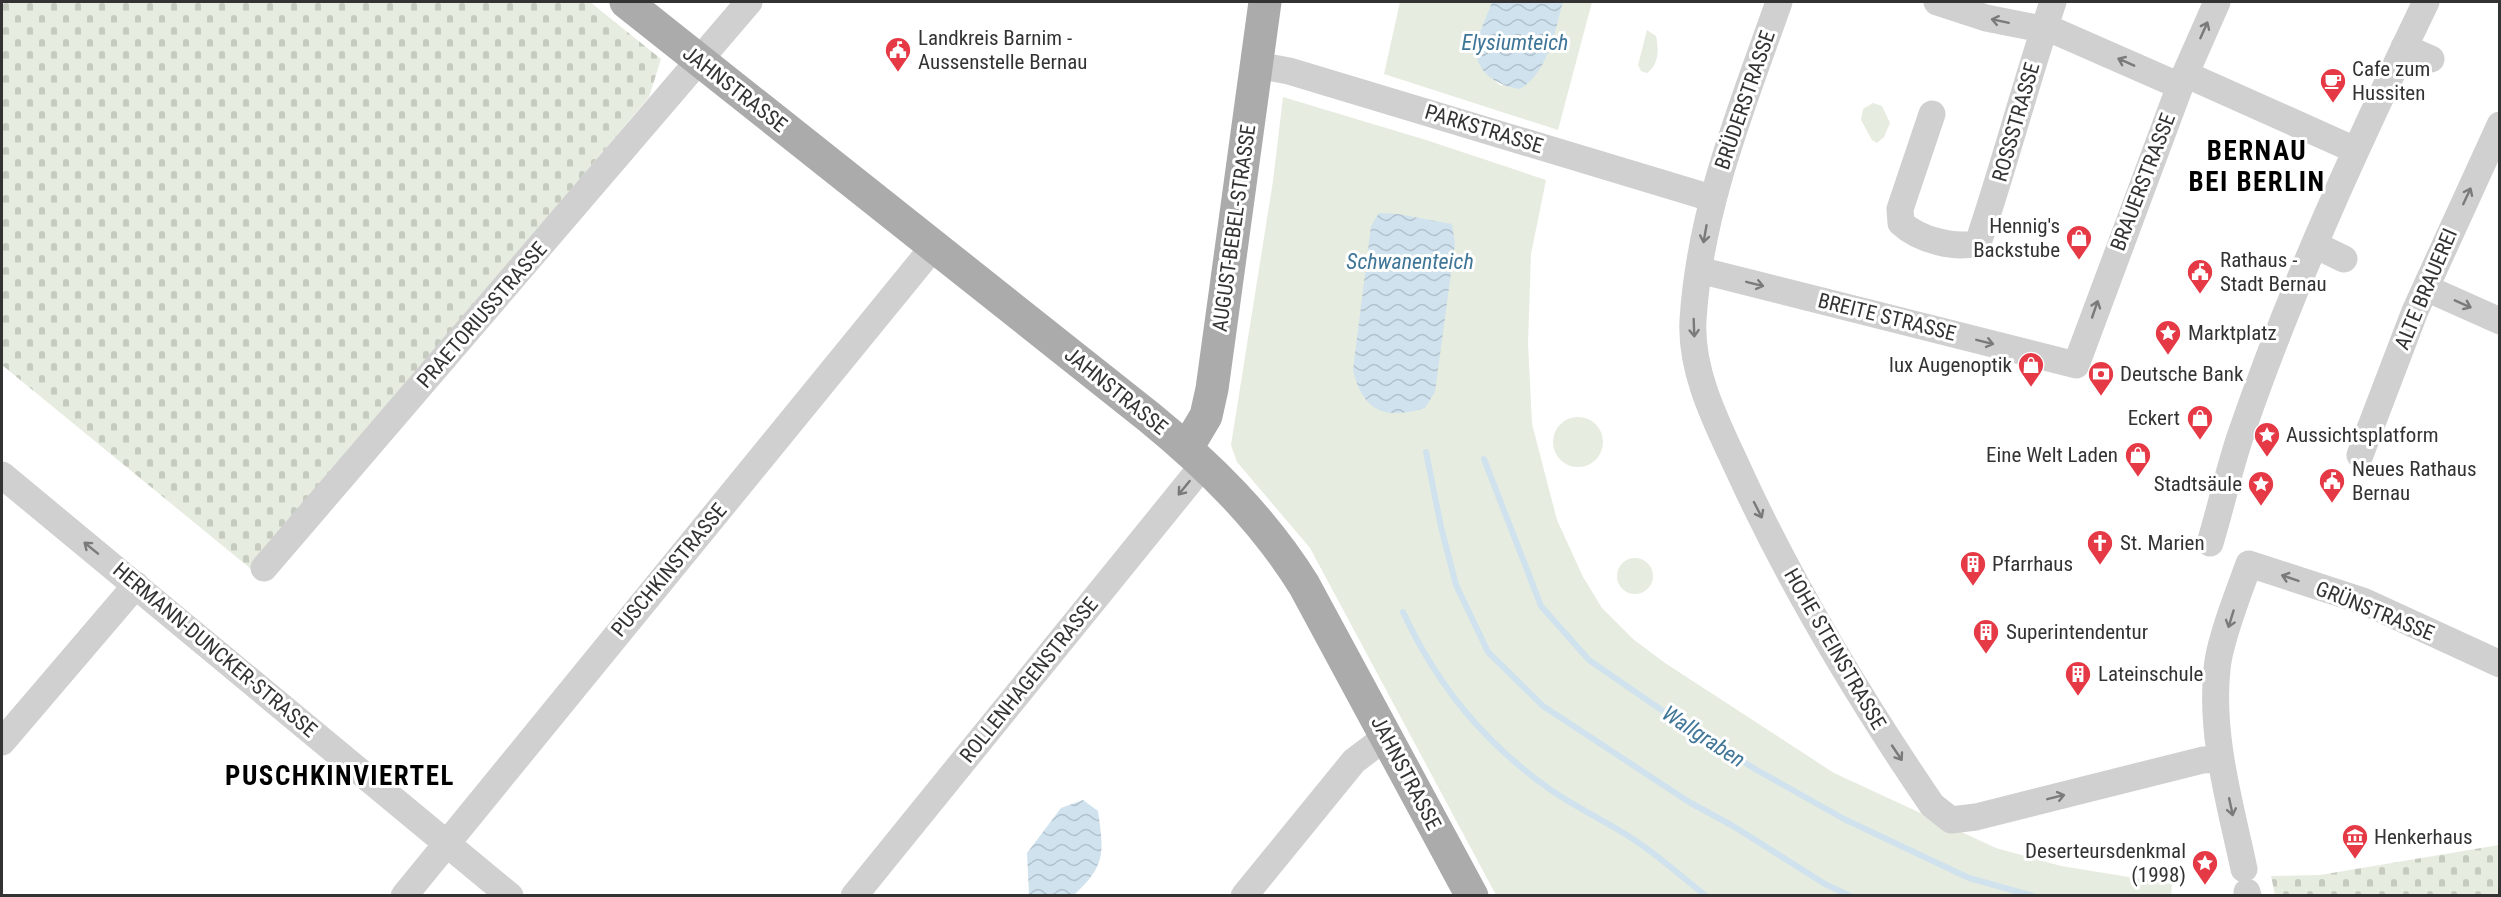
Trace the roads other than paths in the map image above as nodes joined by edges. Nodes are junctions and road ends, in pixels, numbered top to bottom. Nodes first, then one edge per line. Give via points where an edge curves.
1 (626, 2) edge
2 (749, 2) edge
3 (1265, 2) edge
4 (1779, 2) edge
5 (1937, 2) edge
6 (2053, 2) edge
7 (2217, 2) edge
8 (2426, 2) edge
9 (2044, 29) junction
10 (2404, 47) junction
11 (698, 60) junction
12 (2431, 60) dead end
13 (1256, 65) junction
14 (2182, 80) junction
15 (1932, 114) dead end
16 (2499, 125) edge
17 (2355, 150) junction
18 (1711, 198) junction
19 (935, 245) junction
20 (2314, 245) junction
21 (2344, 258) dead end
22 (1699, 270) junction
23 (2426, 288) junction
24 (2499, 321) edge
25 (2076, 365) joint
26 (2360, 455) dead end
27 (1195, 456) junction
28 (2, 475) edge
29 (2210, 543) dead end
30 (264, 568) dead end
31 (136, 585) junction
32 (2499, 664) edge
33 (1387, 736) junction
34 (2, 742) edge
35 (2221, 759) junction
36 (446, 844) junction
37 (2246, 885) edge
38 (404, 896) edge
39 (510, 896) edge
40 (854, 896) edge
41 (1244, 896) edge
42 (1472, 896) edge

1 - 11 main road, JAHNSTRASSE
2 - 11 street, PRAETORIUSSTRASSE
3 - 13 main road, AUGUST-BEBEL-STRASSE
4 - 18 street, BRÜDERSTRASSE
9 -> 5 street via 1986,18
6 - 9 street, ROSSSTRASSE
14 -> 7 street, BRAUERSTRASSE
8 - 10 street
14 -> 9 street
9 - 15 street, ROSSSTRASSE via 1978,243 1964,247 1917,235 1901,223 1900,209
10 - 12 street
10 - 17 street
11 - 19 main road, JAHNSTRASSE
11 - 30 street, PRAETORIUSSTRASSE
13 - 18 street, PARKSTRASSE via 1289,71
13 - 27 main road, AUGUST-BEBEL-STRASSE via 1212,389
14 - 17 street
25 -> 14 street, BRAUERSTRASSE
23 -> 16 street, ALTE BRAUEREI
17 - 20 street
18 -> 22 street, HOHE STEINSTRASSE
19 - 27 main road, JAHNSTRASSE
19 - 36 street, PUSCHKINSTRASSE
20 - 21 street
20 - 29 street via 2241,435
22 -> 25 street, BREITE STRASSE
22 -> 35 street, HOHE STEINSTRASSE via 1693,322 1695,351 1716,421 1828,644 1932,805 1951,820 1976,817 2203,760
23 -> 24 street
23 - 26 street, ALTE BRAUEREI
27 - 33 main road, JAHNSTRASSE via 1256,518 1292,565
27 -> 40 street, ROLLENHAGENSTRASSE via 1165,512
31 -> 28 street, HERMANN-DUNCKER-STRASSE
31 - 34 street
31 - 36 street, HERMANN-DUNCKER-STRASSE
32 -> 35 street, GRÜNSTRASSE via 2363,602 2250,564 2217,667 2215,710
33 - 41 street via 1354,761
33 - 42 main road, JAHNSTRASSE
35 -> 37 street
36 - 38 street, PUSCHKINSTRASSE
36 - 39 street, HERMANN-DUNCKER-STRASSE

